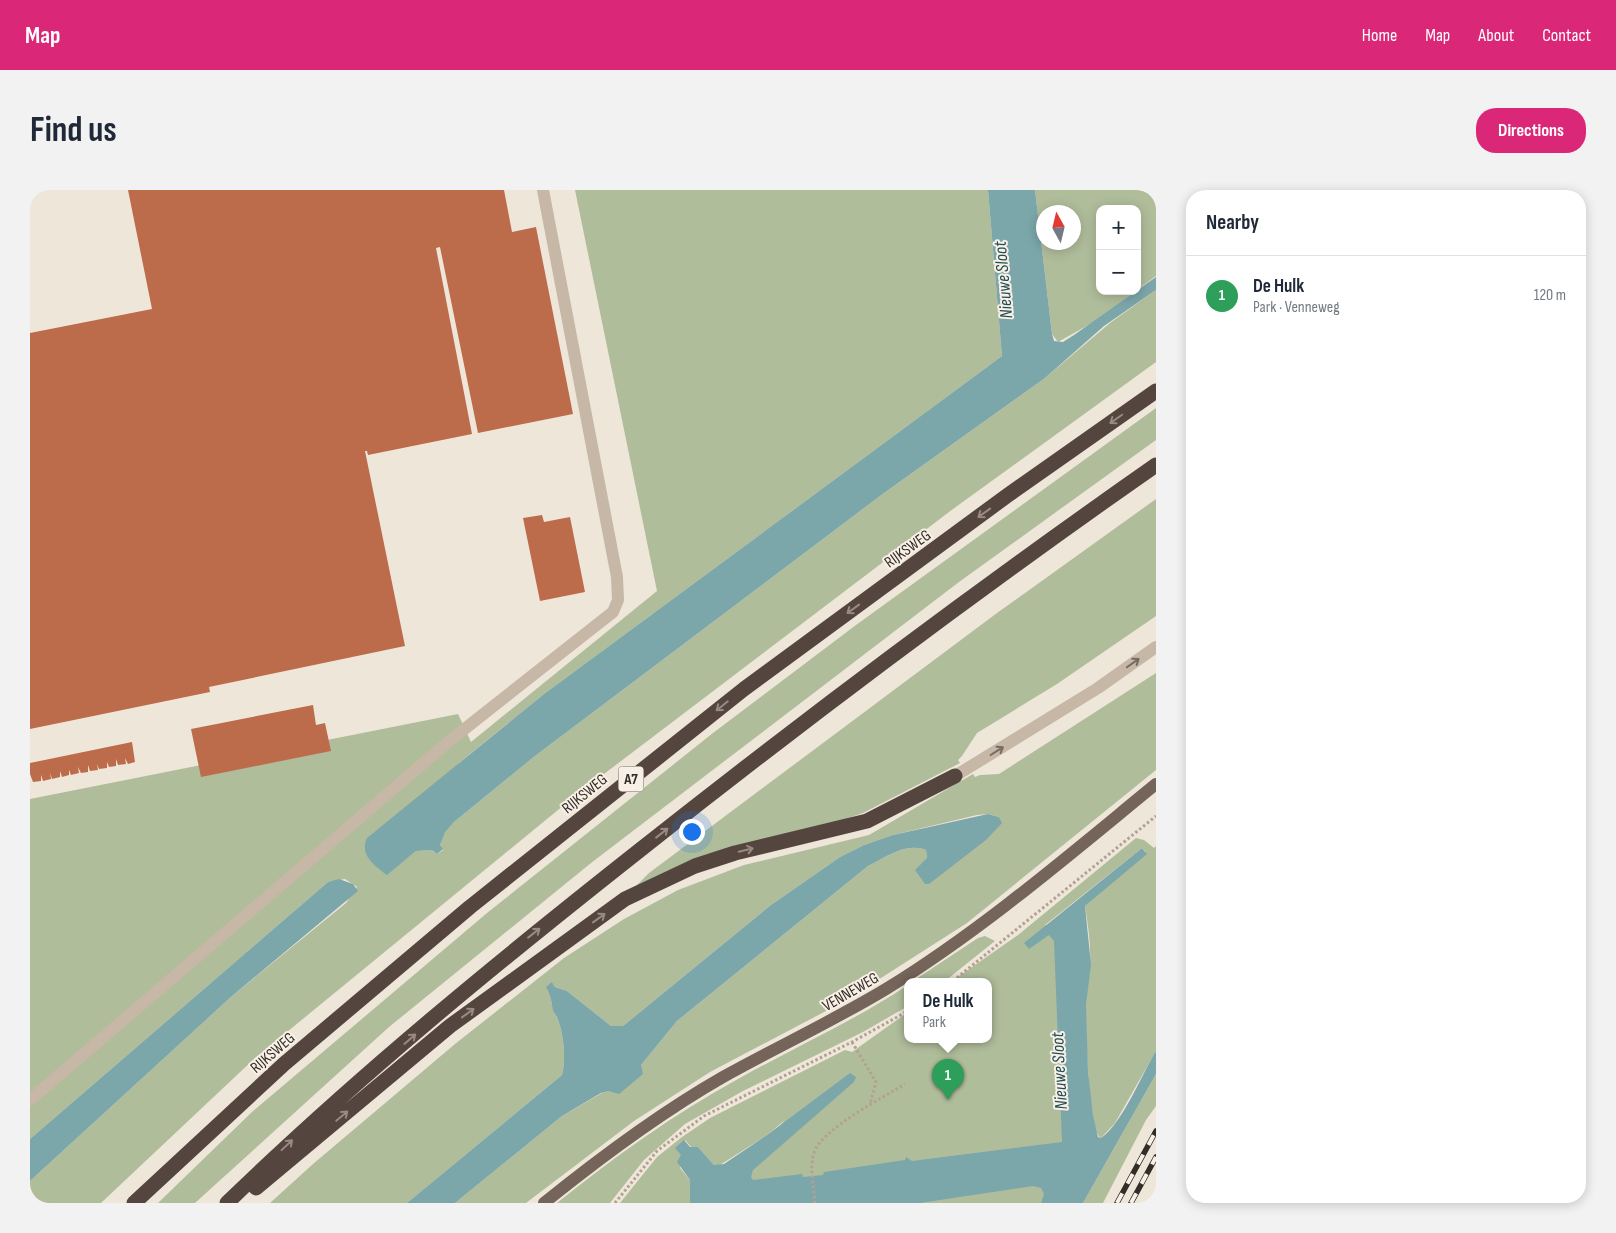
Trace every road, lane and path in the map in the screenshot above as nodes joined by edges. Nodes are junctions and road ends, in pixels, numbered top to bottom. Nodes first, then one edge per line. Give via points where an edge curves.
1 (543, 190) edge
2 (1156, 391) edge
3 (1156, 464) edge
4 (1156, 647) edge
5 (955, 776) joint
6 (1156, 784) edge
7 (1156, 816) edge
8 (957, 978) edge
9 (904, 1013) edge
10 (852, 1042) junction
11 (905, 1084) dead end
12 (30, 1100) edge
13 (870, 1105) junction
14 (134, 1203) edge
15 (227, 1203) edge
16 (237, 1203) edge
17 (544, 1203) edge
18 (615, 1203) edge
19 (815, 1203) edge

1 - 12 lane via 617,577 618,600 613,612 448,742
2 -> 14 highway, RIJKSWEG / A7 via 736,695 470,907 291,1057
15 -> 3 highway via 288,1144 506,955 780,739
5 -> 4 lane via 1098,688
16 -> 5 highway via 450,1026 625,899 695,866 735,853 867,821
6 - 17 main road, VENNEWEG via 993,916 936,957 842,1014 694,1095 620,1144
7 - 8 path
9 - 10 path
10 - 13 path via 876,1082
10 - 18 path via 704,1116 657,1151
11 - 13 path
13 - 19 path via 842,1124 814,1150

